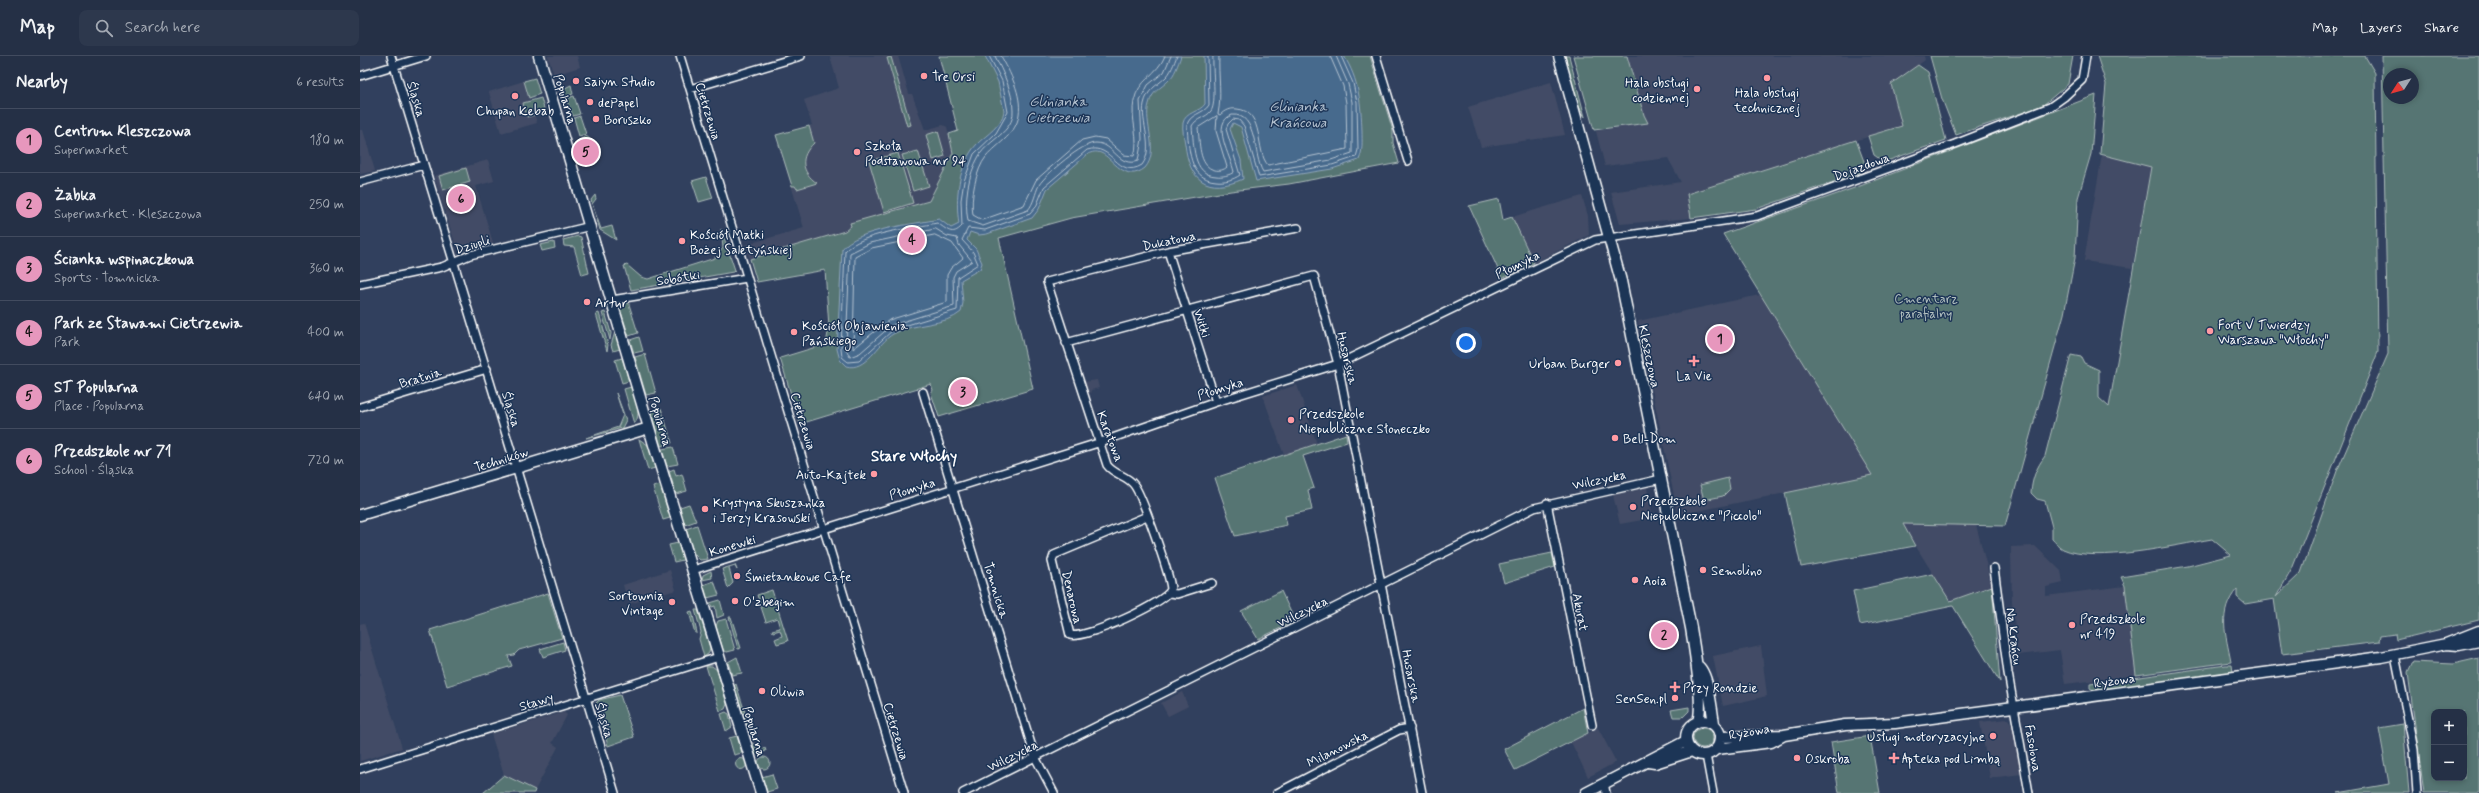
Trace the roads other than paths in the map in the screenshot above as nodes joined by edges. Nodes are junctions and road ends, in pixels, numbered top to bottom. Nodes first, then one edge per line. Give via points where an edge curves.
1 (391, 56) edge
2 (426, 56) edge
3 (539, 56) edge
4 (680, 56) edge
5 (801, 56) edge
6 (1376, 56) edge
7 (1559, 56) edge
8 (2086, 56) edge
9 (394, 66) junction
10 (360, 76) edge
11 (690, 90) junction
12 (1408, 162) dead end
13 (424, 165) junction
14 (360, 182) edge
15 (590, 226) junction
16 (1298, 228) dead end
17 (1610, 237) junction
18 (1168, 251) junction
19 (454, 262) junction
20 (747, 278) junction
21 (1047, 282) joint
22 (360, 284) edge
23 (612, 300) junction
24 (1186, 310) junction
25 (1066, 343) junction
26 (1338, 364) junction
27 (487, 369) junction
28 (923, 392) dead end
29 (1216, 402) junction
30 (360, 407) edge
31 (649, 428) junction
32 (1098, 443) junction
33 (517, 468) junction
34 (1661, 479) junction
35 (954, 488) junction
36 (1547, 503) junction
37 (360, 515) edge
38 (1146, 516) junction
39 (824, 528) junction
40 (1994, 568) dead end
41 (692, 570) junction
42 (1212, 583) dead end
43 (1381, 585) junction
44 (1170, 593) junction
45 (2479, 631) edge
46 (2479, 641) edge
47 (2446, 644) junction
48 (2395, 655) junction
49 (719, 657) junction
50 (1698, 666) junction
51 (586, 698) junction
52 (2014, 707) junction
53 (1698, 721) junction
54 (1714, 724) junction
55 (1592, 725) dead end
56 (1410, 728) junction
57 (1784, 735) junction
58 (1721, 737) junction
59 (1686, 740) junction
60 (1716, 749) junction
61 (1692, 751) junction
62 (1706, 755) junction
63 (1035, 756) junction
64 (1648, 762) junction
65 (360, 769) edge
66 (1605, 788) edge
67 (614, 793) edge
68 (761, 793) edge
69 (904, 793) edge
70 (963, 793) edge
71 (1054, 793) edge
72 (1277, 793) edge
73 (1422, 793) edge
74 (1586, 793) edge
75 (1713, 793) edge
76 (2029, 793) edge
77 (2417, 793) edge

1 - 9 street, Śląska
2 - 9 street
3 - 15 street, Popularna
4 - 11 street, Cietrzewia
5 - 11 street
6 - 12 street
7 - 17 street, Kleszczowa
8 - 17 street, Dojazdowa via 2082,80 2064,98 2050,107 1955,144 1757,216
9 - 10 street
9 - 13 street, Śląska
11 - 20 street, Cietrzewia
13 - 14 street
13 - 19 street, Śląska
15 - 19 street, Dziupli via 470,255
15 - 23 street, Popularna
16 - 18 street, Dukatowa
17 - 26 street, Płomyka via 1589,242
17 - 34 street, Kleszczowa
18 - 21 street, Dukatowa
18 - 24 street, Witki
19 - 22 street, Dziupli via 442,267
19 - 27 street, Śląska
20 - 23 street, Sobótki
20 - 39 street, Cietrzewia
21 - 25 street, Karatowa
23 - 31 street, Popularna
24 - 25 street, Husarska
24 - 26 street, Husarska via 1314,276
24 - 29 street, Witki
25 - 32 street, Karatowa
26 - 29 street, Płomyka
26 - 43 street, Husarska
27 - 30 street, Bratnia
27 - 33 street, Śląska
28 - 35 street, Tomnicka
29 - 32 street, Płomyka
31 - 33 street, Techników
31 - 41 street, Popularna
32 - 35 street, Płomyka
32 - 38 street, Karatowa via 1110,470 1134,485
33 - 37 street, Techników
33 - 51 street, Śląska
34 - 36 street, Wilczycka
34 - 50 street, Kleszczowa
35 - 39 street, Płomyka
35 - 63 street, Tomnicka
36 - 43 street, Wilczycka
36 - 55 street, Akurat
38 - 44 street, Karatowa via 1171,585
38 - 44 street, Denarowa via 1054,555 1052,561 1068,632 1073,636 1079,636 1123,620
39 - 41 street, Konewki
39 - 69 street, Cietrzewia
40 - 52 street, Na Krańcu
41 - 49 street, Popularna
42 - 44 street, Denarowa via 1177,594
43 - 56 street, Husarska
43 - 63 street, Wilczycka
45 - 47 street, Ryżowa
46 - 47 street, Ryżowa via 2459,645
47 - 48 street, Ryżowa
48 - 52 street, Ryżowa
48 - 77 street via 2414,750
49 - 51 street, Stawy
49 - 68 street, Popularna
50 - 53 street, Kleszczowa
50 - 54 street, Kleszczowa via 1705,678
51 - 65 street, Stawy
51 - 67 street, Śląska
52 - 57 street, Ryżowa via 1895,723 1845,725
52 - 76 street, Fasolowa
53 - 54 street via 1706,720
53 - 59 street via 1689,728
54 - 58 street
56 - 72 street, Milanowska via 1399,730
56 - 73 street, Husarska
57 - 58 street, Ryżowa
57 - 60 street, Ryżowa via 1771,742
58 - 60 street
59 - 61 street
59 - 64 street via 1656,754
60 - 62 street
61 - 62 street
61 - 64 street via 1655,763
62 - 75 street
63 - 70 street, Wilczycka
63 - 71 street, Tomnicka
64 - 66 street
66 - 74 street

